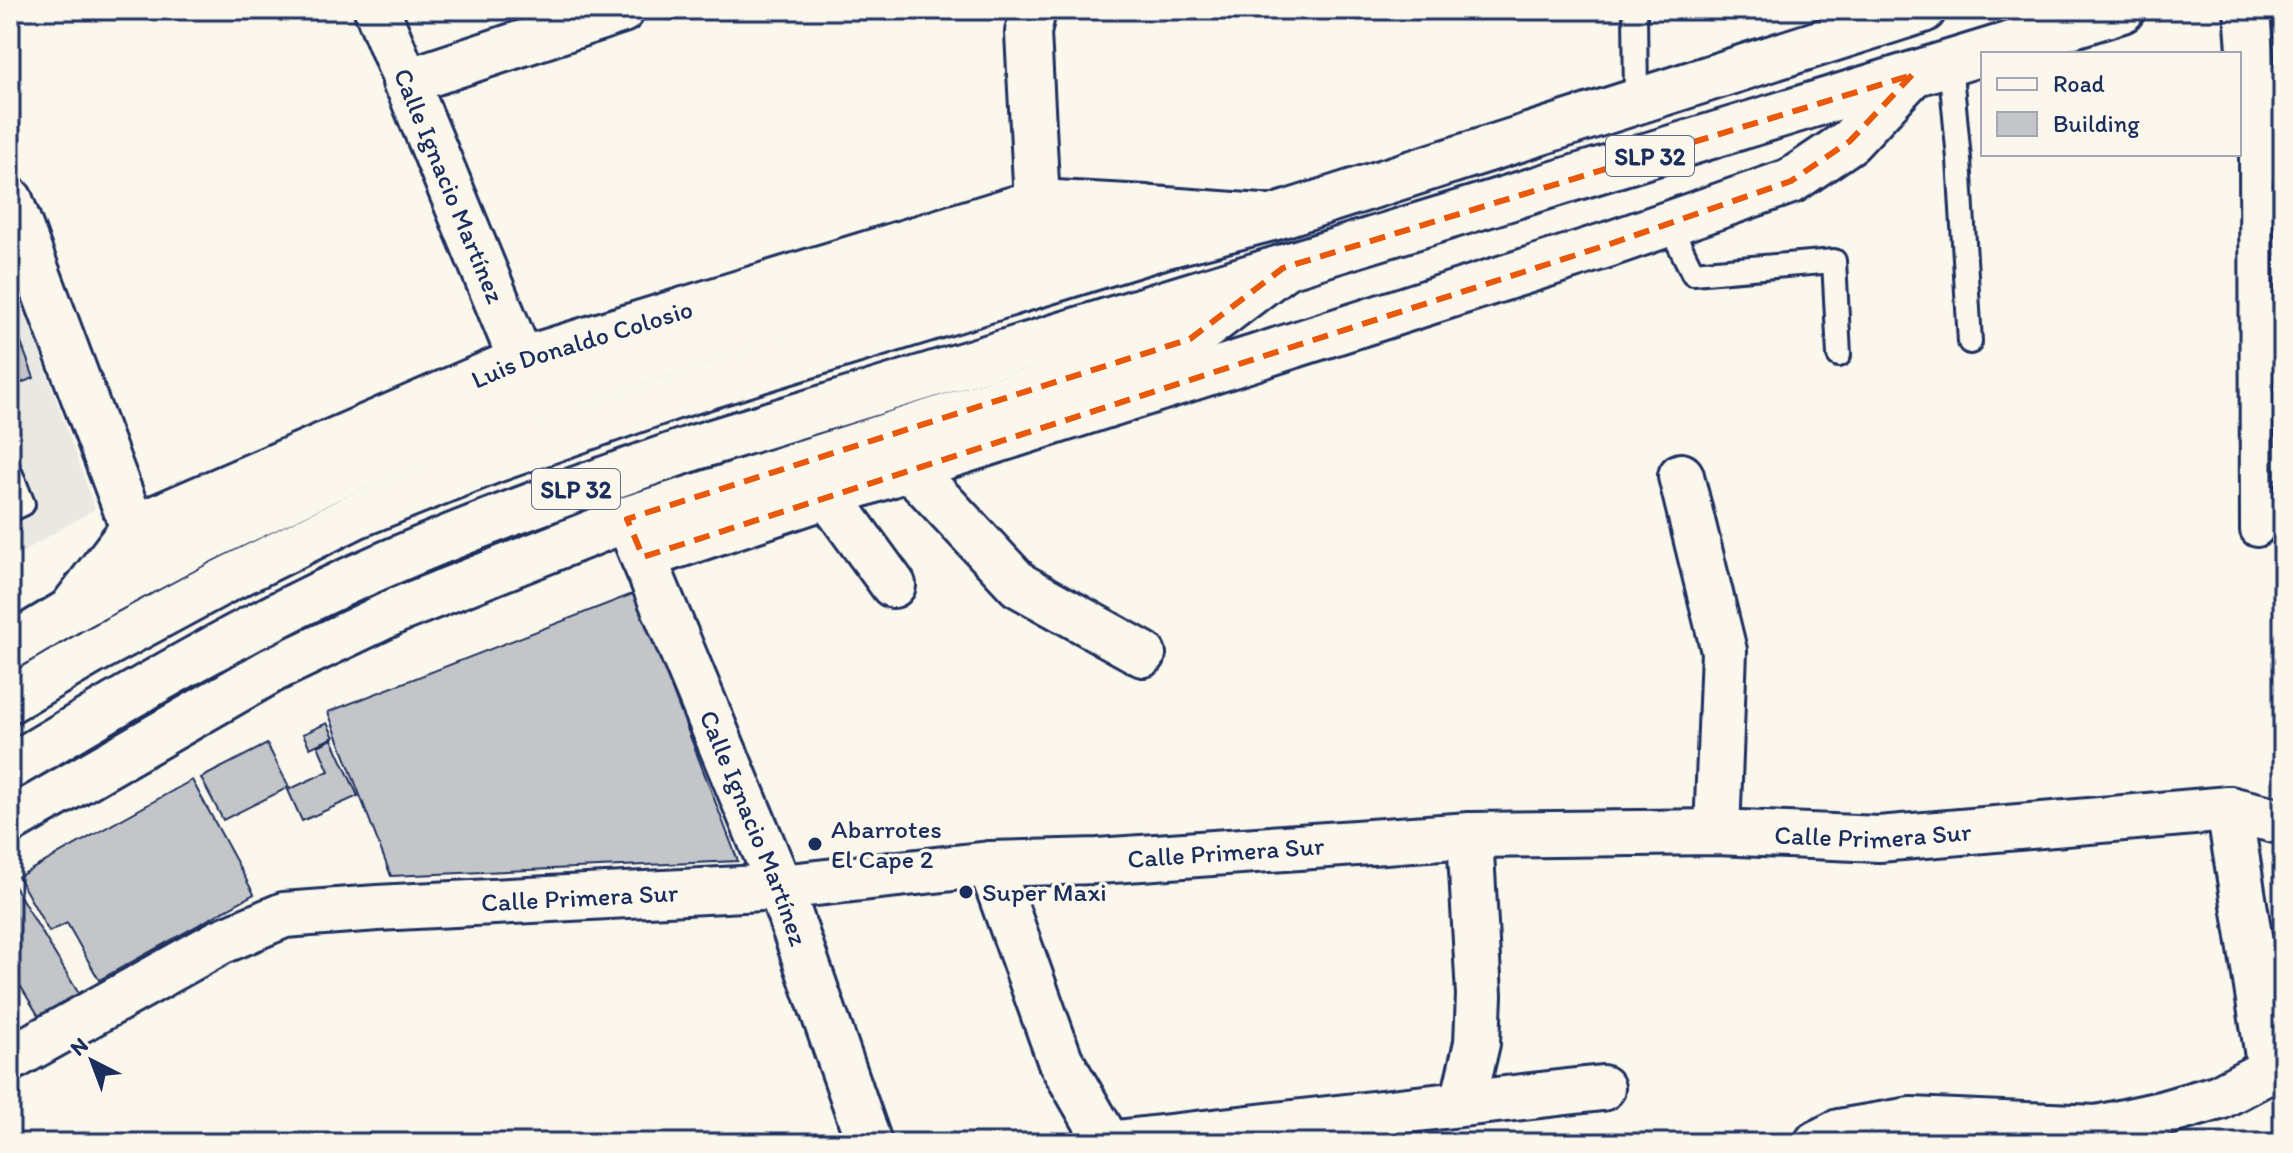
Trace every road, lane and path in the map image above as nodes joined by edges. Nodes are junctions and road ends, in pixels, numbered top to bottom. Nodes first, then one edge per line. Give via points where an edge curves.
1 (377, 10) edge
2 (622, 10) edge
3 (1033, 10) edge
4 (1635, 10) edge
5 (1923, 10) edge
6 (2122, 10) edge
7 (2247, 10) edge
8 (1986, 52) edge
9 (1981, 54) edge
10 (1931, 69) junction
11 (405, 82) junction
12 (1636, 102) junction
13 (2270, 145) edge
14 (10, 200) edge
15 (1037, 202) junction
16 (1669, 224) junction
17 (1158, 228) junction
18 (1283, 268) junction
19 (1970, 342) dead end
20 (1839, 355) dead end
21 (521, 360) junction
22 (910, 468) junction
23 (10, 472) edge
24 (1681, 476) dead end
25 (829, 497) junction
26 (10, 510) edge
27 (133, 528) junction
28 (2257, 530) dead end
29 (635, 538) junction
30 (893, 585) dead end
31 (70, 611) junction
32 (10, 647) edge
33 (1143, 654) dead end
34 (10, 700) edge
35 (10, 767) edge
36 (2229, 809) junction
37 (10, 821) edge
38 (2283, 822) edge
39 (1717, 832) junction
40 (1470, 835) junction
41 (990, 864) junction
42 (780, 887) junction
43 (10, 1059) edge
44 (2277, 1066) edge
45 (1602, 1088) dead end
46 (1463, 1103) junction
47 (869, 1143) edge
48 (1108, 1143) edge
49 (1116, 1143) edge
50 (1817, 1143) edge

1 - 11 main road, Calle Ignacio Martínez
2 - 11 main road
3 - 15 main road via 1028,33
4 - 12 lane
5 - 12 main road, SLP 32
6 - 8 main road, SLP 32
7 - 13 main road
9 - 10 main road, SLP 32
10 - 16 main road via 1850,141 1791,181
10 - 18 main road, SLP 32
10 - 19 lane via 1959,159
11 - 21 main road, Calle Ignacio Martínez
12 - 17 main road, SLP 32 via 1272,218
13 - 28 street
14 - 27 main road
15 - 17 main road, Luis Donaldo Colosio
15 - 21 main road, Luis Donaldo Colosio
16 - 20 lane via 1693,273 1834,261
16 - 22 main road
17 - 31 main road via 1016,247 658,356 337,476
17 - 34 main road, SLP 32 via 673,397 355,516 224,581
18 - 29 main road via 1190,339
18 - 35 main road, SLP 32 via 693,448 514,511 378,567 249,629
21 - 27 main road, Luis Donaldo Colosio
22 - 25 main road
22 - 33 main road via 1019,585
23 - 26 lane via 23,504
24 - 39 main road via 1724,651
25 - 29 main road
25 - 30 main road
27 - 31 main road, Luis Donaldo Colosio
29 - 37 main road via 532,554 398,610 272,670
29 - 42 main road, Calle Ignacio Martínez
31 - 32 main road
36 - 38 main road, Calle Primera Sur
36 - 39 main road, Calle Primera Sur via 1879,839
36 - 44 main road
39 - 40 main road, Calle Primera Sur
40 - 41 main road, Calle Primera Sur
40 - 46 main road via 1479,995 1477,1043
41 - 42 main road, Calle Primera Sur
41 - 48 main road via 1060,1060
42 - 43 main road, Calle Primera Sur via 284,915 220,942
42 - 47 main road, Calle Ignacio Martínez
44 - 50 main road via 2219,1097 2097,1128 1911,1120 1839,1132
45 - 46 main road
46 - 49 main road

